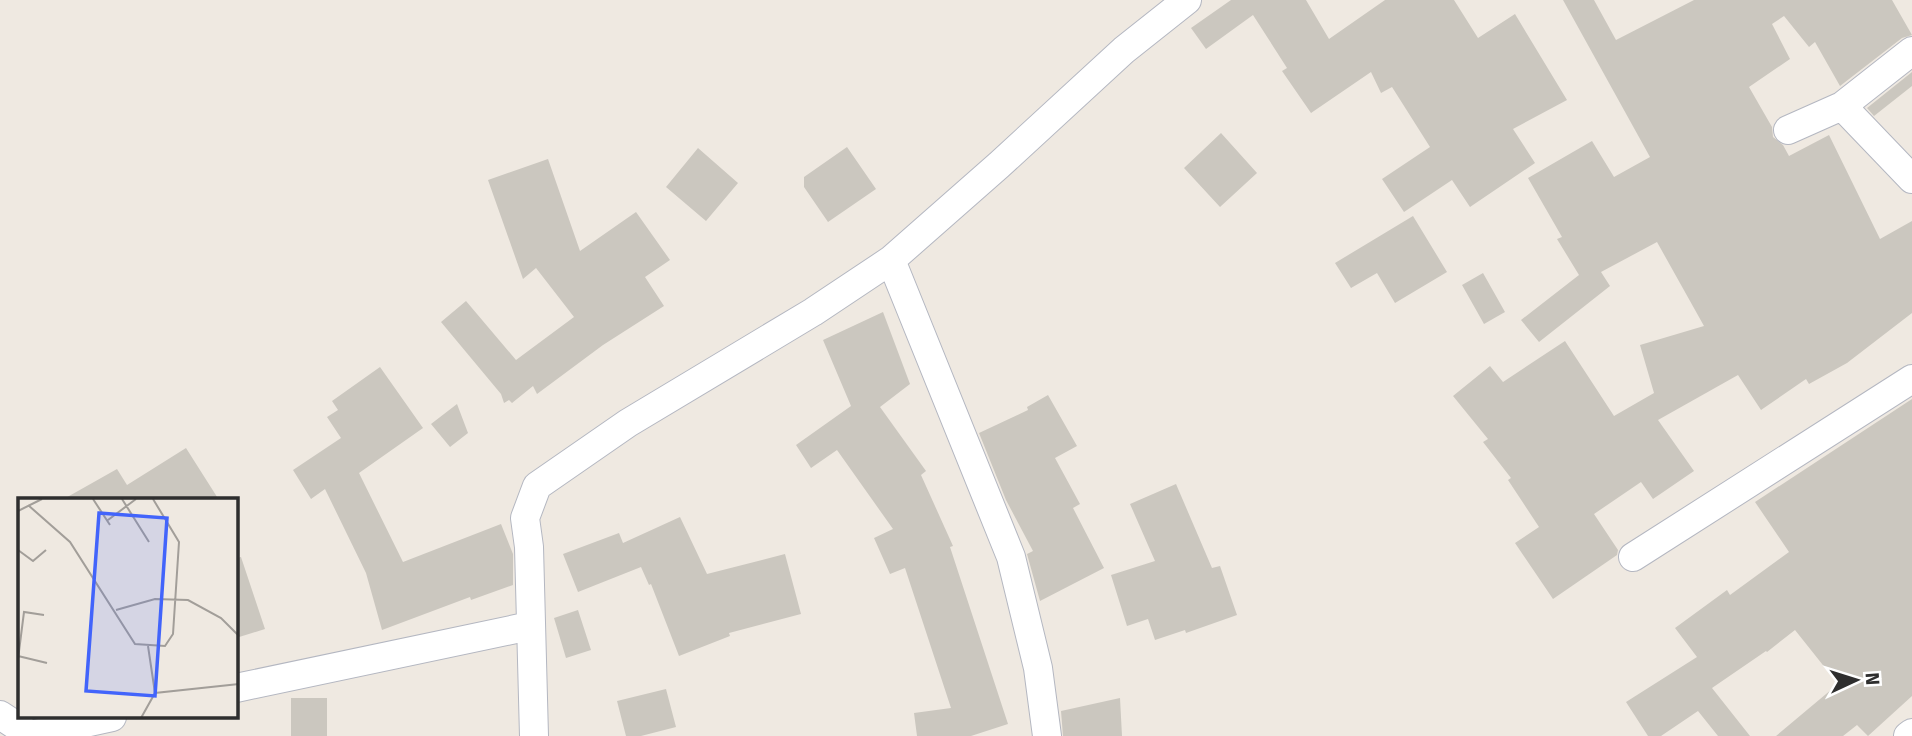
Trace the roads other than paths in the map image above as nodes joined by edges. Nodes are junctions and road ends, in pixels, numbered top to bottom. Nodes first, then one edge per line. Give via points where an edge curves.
1 (1187, 0) edge
2 (1912, 51) edge
3 (1842, 106) junction
4 (1788, 130) dead end
5 (1912, 179) edge
6 (891, 260) junction
7 (1912, 379) edge
8 (1633, 557) dead end
9 (530, 626) junction
10 (238, 688) edge
11 (0, 715) edge
12 (108, 718) edge
13 (32, 736) edge
14 (534, 736) edge
15 (1046, 736) edge

1 - 6 street via 1124,50
2 - 3 street
3 - 4 street
3 - 5 street
6 - 9 street via 628,423 537,486 525,518
6 - 15 street via 1011,557 1038,668
7 - 8 street
9 - 10 street
9 - 14 street
11 - 13 street
12 - 13 street

